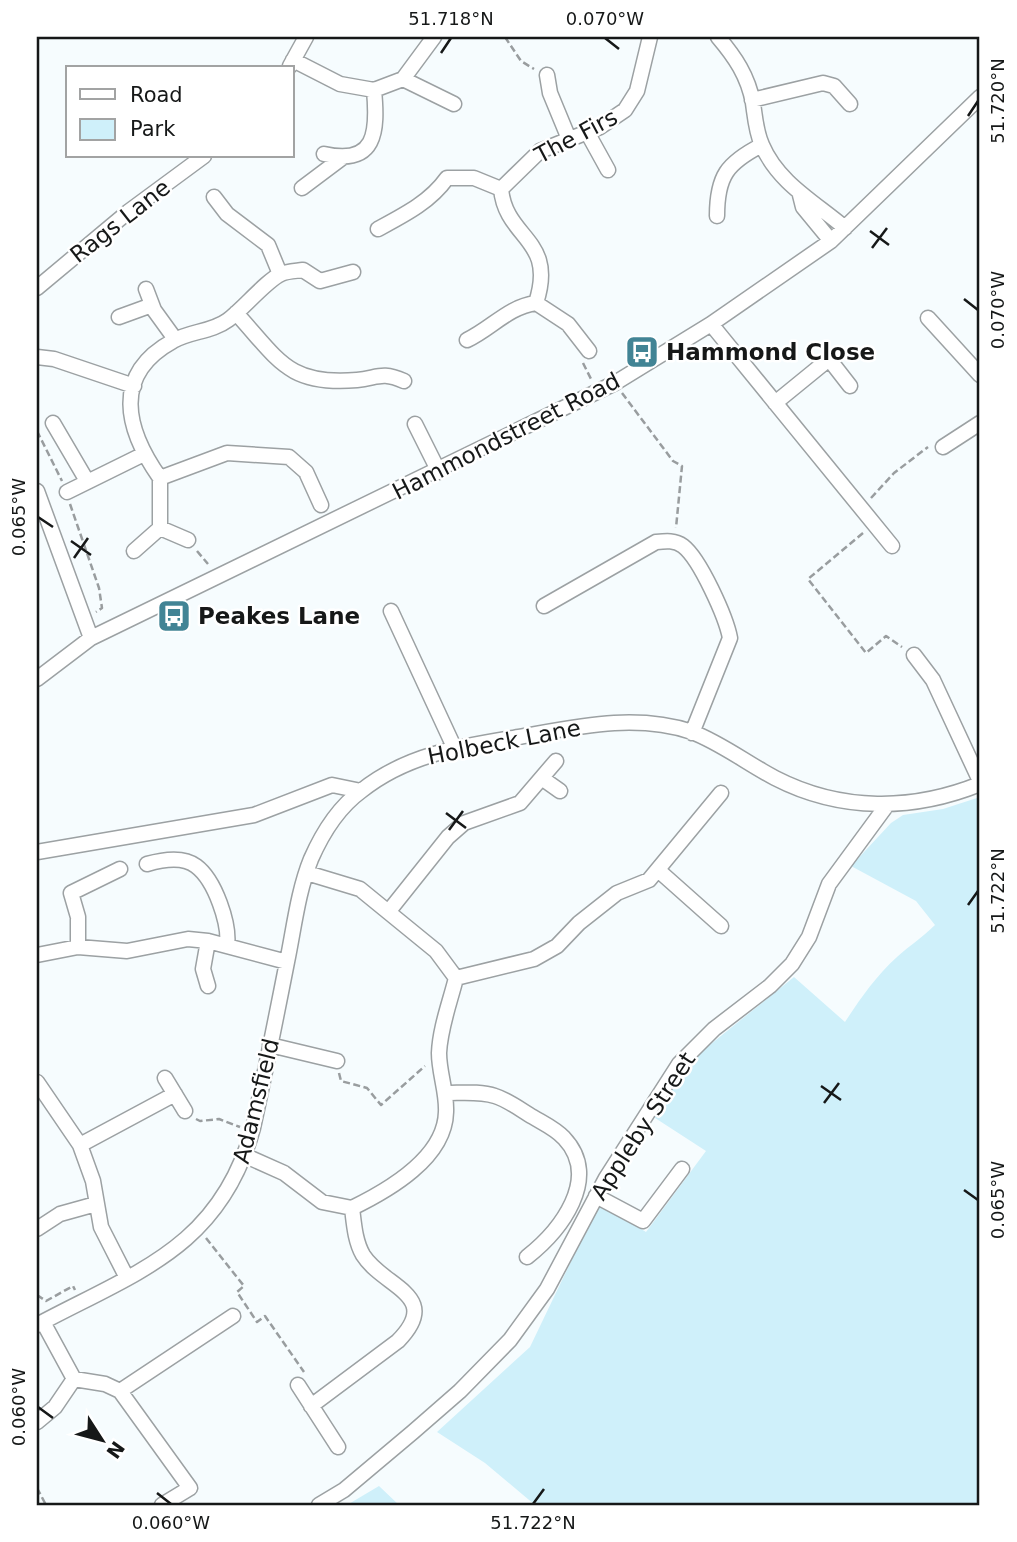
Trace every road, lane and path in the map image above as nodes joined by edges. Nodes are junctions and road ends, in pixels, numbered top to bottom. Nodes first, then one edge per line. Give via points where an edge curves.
1 (306, 37) edge
2 (434, 37) edge
3 (505, 37) edge
4 (650, 37) edge
5 (718, 37) edge
6 (291, 64) edge
7 (547, 75) joint
8 (404, 79) junction
9 (374, 90) junction
10 (980, 97) edge
11 (752, 100) junction
12 (454, 104) dead end
13 (850, 104) dead end
14 (587, 132) junction
15 (569, 139) junction
16 (762, 145) junction
17 (324, 154) dead end
18 (201, 158) edge
19 (342, 158) junction
20 (608, 170) dead end
21 (302, 188) dead end
22 (501, 189) junction
23 (800, 195) junction
24 (214, 197) dead end
25 (717, 216) dead end
26 (845, 228) junction
27 (379, 229) dead end
28 (831, 241) junction
29 (353, 272) dead end
30 (280, 274) junction
31 (37, 288) edge
32 (146, 289) dead end
33 (536, 303) junction
34 (152, 305) junction
35 (236, 313) junction
36 (120, 317) dead end
37 (928, 318) dead end
38 (710, 324) junction
39 (175, 339) junction
40 (467, 340) dead end
41 (589, 351) dead end
42 (37, 357) edge
43 (980, 375) edge
44 (404, 381) dead end
45 (615, 383) junction
46 (134, 386) junction
47 (850, 386) dead end
48 (775, 403) junction
49 (53, 423) dead end
50 (980, 423) edge
51 (415, 424) dead end
52 (37, 431) edge
53 (943, 447) joint
54 (144, 454) junction
55 (439, 471) junction
56 (160, 478) junction
57 (86, 481) junction
58 (37, 491) edge
59 (67, 492) junction
60 (321, 505) dead end
61 (859, 505) junction
62 (41, 517) edge
63 (873, 524) junction
64 (160, 528) junction
65 (188, 540) joint
66 (674, 542) junction
67 (892, 546) dead end
68 (134, 551) dead end
69 (218, 576) junction
70 (544, 606) dead end
71 (391, 611) dead end
72 (83, 621) junction
73 (91, 638) junction
74 (914, 655) joint
75 (37, 679) edge
76 (692, 733) junction
77 (454, 747) junction
78 (556, 761) dead end
79 (543, 779) junction
80 (980, 782) edge
81 (361, 790) junction
82 (560, 791) dead end
83 (721, 793) dead end
84 (887, 805) junction
85 (37, 852) edge
86 (148, 864) dead end
87 (120, 869) dead end
88 (658, 870) junction
89 (307, 873) junction
90 (388, 911) junction
91 (722, 926) dead end
92 (208, 941) junction
93 (227, 946) junction
94 (78, 947) junction
95 (39, 950) edge
96 (287, 962) junction
97 (456, 978) junction
98 (208, 986) dead end
99 (270, 1045) junction
100 (440, 1058) junction
101 (337, 1061) joint
102 (165, 1078) dead end
103 (37, 1082) edge
104 (446, 1093) junction
105 (175, 1094) junction
106 (185, 1111) joint
107 (253, 1128) junction
108 (80, 1145) junction
109 (246, 1156) junction
110 (682, 1169) dead end
111 (596, 1196) junction
112 (96, 1204) junction
113 (352, 1208) junction
114 (37, 1228) edge
115 (200, 1230) junction
116 (527, 1257) dead end
117 (127, 1278) junction
118 (37, 1295) edge
119 (82, 1301) junction
120 (233, 1316) dead end
121 (40, 1324) edge
122 (75, 1379) junction
123 (298, 1385) joint
124 (120, 1391) junction
125 (312, 1406) junction
126 (37, 1422) edge
127 (338, 1447) dead end
128 (37, 1488) edge
129 (47, 1505) edge
130 (162, 1505) edge
131 (318, 1505) edge

1 - 6 street
2 - 8 street
3 - 7 path via 521,61
4 - 14 street, The Firs via 630,105 618,117
5 - 11 street via 738,62
6 - 9 street via 350,88
7 - 15 street
8 - 9 street
8 - 12 street
9 - 19 street via 374,136 357,155
10 - 26 street, Hammondstreet Road
11 - 13 street via 823,83 834,86
11 - 16 street
14 - 15 street, The Firs
14 - 20 street
15 - 22 street, The Firs via 540,151
16 - 23 street
16 - 25 street via 738,158 726,171
17 - 19 street
18 - 31 street, Rags Lane
19 - 21 street
22 - 27 street via 474,178 447,178 412,211
22 - 33 street via 509,215 539,257 542,277
23 - 26 street
23 - 28 street via 803,207
24 - 30 street via 268,245
26 - 28 street, Hammondstreet Road
28 - 38 street, Hammondstreet Road
29 - 30 street via 320,281 303,270
30 - 35 street
32 - 34 street
33 - 40 street via 516,306
33 - 41 street via 562,318
34 - 36 street
34 - 39 street
35 - 39 street via 220,325
35 - 44 street via 293,372 323,382 386,374
37 - 43 street
38 - 45 street, Hammondstreet Road
38 - 48 street
39 - 46 street via 152,355
42 - 46 street
45 - 55 street, Hammondstreet Road
45 - 66 path via 673,461 682,466
46 - 54 street via 130,407 133,431
47 - 48 street via 829,359
48 - 61 street
49 - 57 street
50 - 53 street
51 - 55 street
52 - 59 path
53 - 61 path via 931,445
54 - 56 street
54 - 57 street
55 - 69 street, Hammondstreet Road
56 - 60 street via 227,453 289,457 306,472
56 - 64 street
57 - 59 street
58 - 62 street
59 - 72 path via 102,608
61 - 63 street
62 - 72 street
63 - 67 street
63 - 74 path via 808,579 866,653 886,636
64 - 65 street
64 - 68 street
65 - 69 path
66 - 70 street via 656,542
66 - 76 street via 690,554 730,638
69 - 73 street, Hammondstreet Road
71 - 77 street
72 - 73 street
73 - 75 street, Hammondstreet Road
74 - 80 street via 933,680
76 - 77 street, Holbeck Lane via 639,721
76 - 84 street, Holbeck Lane via 800,789 840,801
77 - 81 street, Holbeck Lane via 418,758
78 - 79 street
79 - 82 street
79 - 90 street via 520,803 464,823
80 - 84 street via 921,803
81 - 85 street via 332,785 254,815
81 - 89 street, Adamsfield via 322,838
83 - 88 street
84 - 111 street, Appleby Street via 829,884 800,955 679,1064
86 - 93 street via 170,860 195,865 225,916
87 - 94 street via 71,893 78,917
88 - 91 street
88 - 97 street via 649,880 617,893 557,946 534,959
89 - 90 street via 360,889
89 - 96 street, Adamsfield
90 - 97 street via 436,951
92 - 93 street
92 - 94 street via 176,941 127,951
92 - 98 street via 203,969
93 - 96 street
94 - 95 street
96 - 99 street, Adamsfield
97 - 100 street
99 - 101 street
99 - 107 street, Adamsfield
100 - 101 path via 381,1105 367,1088 341,1081
100 - 104 street
102 - 105 street
103 - 108 street
104 - 113 street via 446,1122 434,1148 383,1191
104 - 116 street via 486,1094 505,1100 559,1134 575,1154 580,1180 572,1203 557,1229
105 - 106 street
105 - 108 street
106 - 107 path via 200,1121 219,1119
107 - 109 street, Adamsfield
108 - 112 street
109 - 113 street via 284,1173 322,1202
109 - 115 street, Adamsfield via 226,1196
110 - 111 street via 643,1221
111 - 131 street, Appleby Street via 553,1279 496,1355 404,1440 344,1490
112 - 114 street via 60,1214
112 - 117 street via 101,1227
113 - 125 street via 357,1243 365,1257 406,1293 415,1316 398,1341
115 - 117 street, Adamsfield
115 - 123 path via 244,1286 237,1292 257,1322 265,1316 305,1371
117 - 119 street, Adamsfield
118 - 119 path via 46,1301 73,1286
119 - 121 street, Adamsfield
120 - 124 street
121 - 122 street
122 - 124 street
122 - 126 street via 55,1407
123 - 125 street
124 - 130 street via 190,1488
125 - 127 street
128 - 129 path

